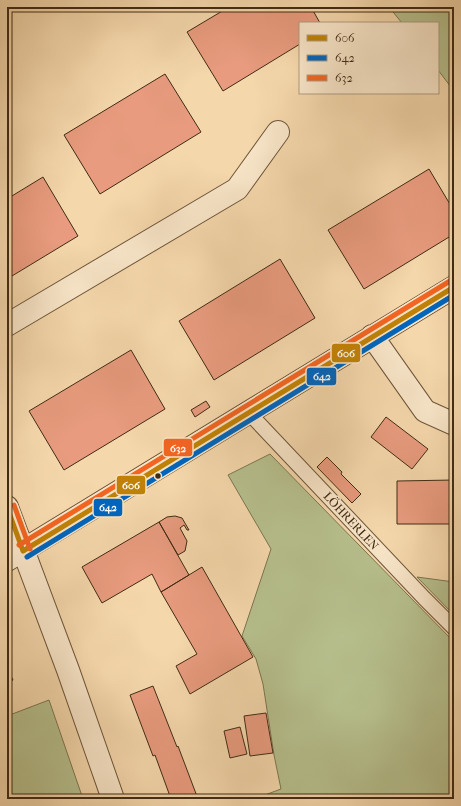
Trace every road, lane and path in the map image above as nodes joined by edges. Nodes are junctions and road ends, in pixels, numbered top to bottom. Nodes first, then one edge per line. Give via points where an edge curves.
1 (278, 132) dead end
2 (454, 287) edge
3 (7, 326) edge
4 (372, 336) junction
5 (249, 413) junction
6 (454, 424) edge
7 (7, 507) edge
8 (15, 556) edge
9 (454, 628) edge
10 (113, 799) edge

1 - 3 street via 237,189
2 - 4 street
4 - 5 street
4 - 6 street via 424,411
5 - 8 street
5 - 9 lane, LÖHRERLEN
7 - 8 street
8 - 10 street via 68,670

